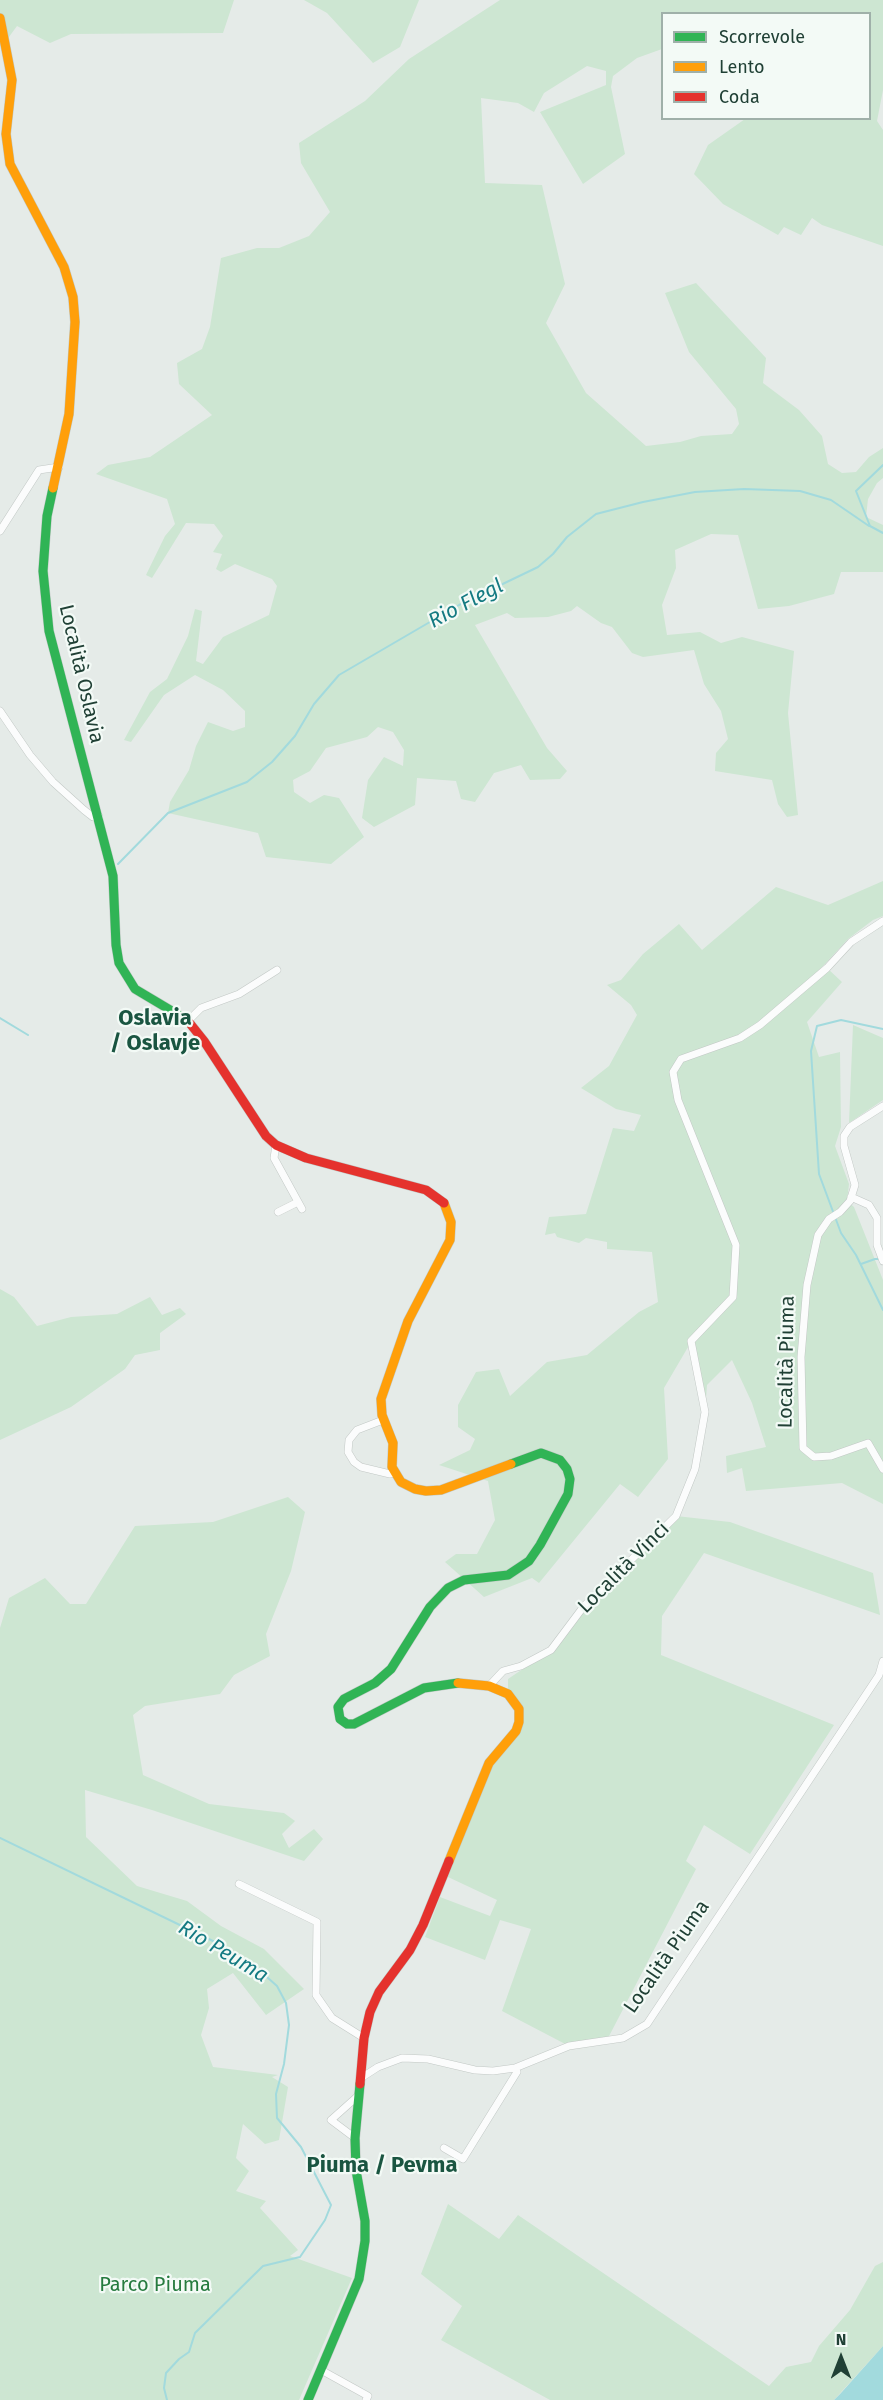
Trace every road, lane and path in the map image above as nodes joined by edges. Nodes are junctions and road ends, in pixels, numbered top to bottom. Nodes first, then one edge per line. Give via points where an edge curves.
1 (0, 18) edge
2 (59, 467) junction
3 (0, 531) edge
4 (0, 711) edge
5 (99, 817) junction
6 (883, 921) edge
7 (277, 970) dead end
8 (188, 1021) junction
9 (883, 1106) edge
10 (276, 1145) junction
11 (852, 1197) junction
12 (278, 1212) dead end
13 (883, 1262) edge
14 (383, 1420) junction
15 (883, 1469) edge
16 (394, 1473) junction
17 (883, 1661) edge
18 (489, 1686) junction
19 (239, 1884) dead end
20 (364, 2038) junction
21 (515, 2068) junction
22 (361, 2078) junction
23 (359, 2095) junction
24 (355, 2138) junction
25 (444, 2148) dead end
26 (321, 2370) junction
27 (308, 2400) edge
28 (366, 2400) edge

1 - 2 street, Località Oslavia via 12,80 6,148 16,177 69,277 75,310 69,414
2 - 3 street via 39,470
2 - 5 street, Località Oslavia via 43,550 47,618
4 - 5 street via 53,782 93,817
5 - 8 street, Località Oslavia via 116,898 116,952 125,975 142,994
6 - 18 street, Località Vinci via 851,942 827,968 760,1025 740,1038 681,1059 673,1072 678,1100 736,1245 733,1297 691,1341 705,1412 695,1468 676,1516 584,1606 551,1650 503,1671
7 - 8 street via 239,994 201,1008
8 - 10 street
9 - 11 street via 850,1127 844,1136 855,1185
10 - 12 street via 274,1158 300,1205
10 - 14 street via 295,1155 426,1190 447,1209 450,1240 408,1321 381,1399
11 - 13 street via 869,1205 877,1218
11 - 15 street, Località Piuma via 818,1235 807,1285 801,1357 803,1448 814,1457 831,1456 868,1443
14 - 16 street via 393,1443
14 - 16 street via 357,1430 349,1440 348,1452 361,1467
16 - 18 street via 409,1487 434,1491 525,1458 547,1454 566,1466 570,1485 529,1561 508,1575 464,1580 441,1593 391,1669 341,1702 338,1714 344,1723 354,1724 434,1686
17 - 21 street, Località Piuma via 879,1675 647,2024 623,2038 568,2046
18 - 20 street via 514,1700 519,1709 516,1731 484,1773 423,1925 379,1992
19 - 20 street via 317,1923 316,1995 333,2018
20 - 22 street
21 - 22 street, Località Piuma via 476,2070 428,2059 402,2058
21 - 25 street via 517,2072 463,2159
22 - 23 street
23 - 24 street
23 - 24 street via 331,2120
24 - 26 street via 365,2241 359,2279
26 - 27 street
26 - 28 street via 368,2396

